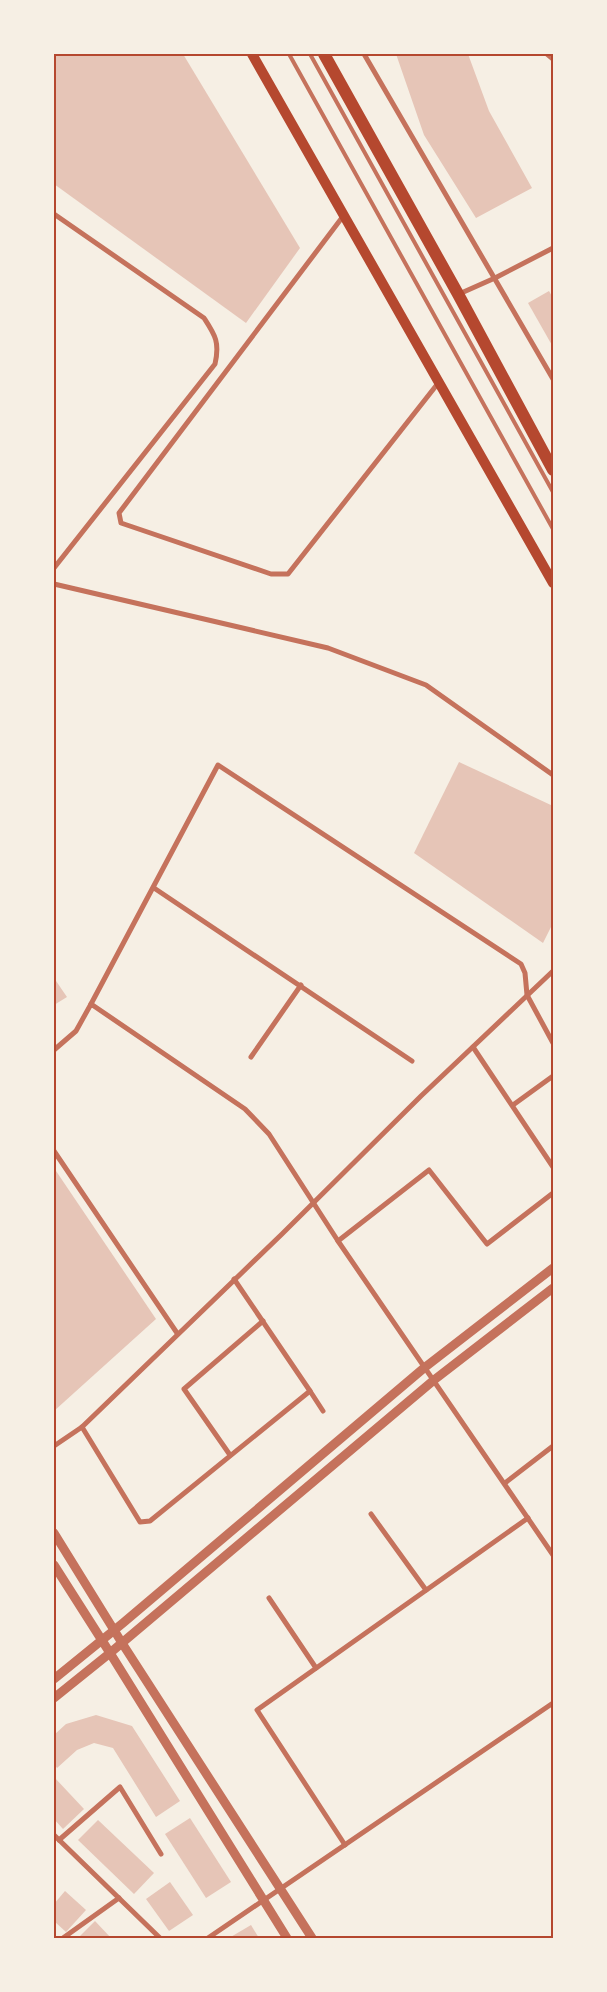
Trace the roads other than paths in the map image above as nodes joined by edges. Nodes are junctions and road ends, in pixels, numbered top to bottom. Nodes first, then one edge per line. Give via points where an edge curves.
1 (252, 54) edge
2 (289, 54) edge
3 (310, 54) edge
4 (324, 54) edge
5 (364, 54) edge
6 (547, 54) edge
7 (553, 59) edge
8 (54, 214) edge
9 (344, 215) junction
10 (553, 248) edge
11 (495, 278) junction
12 (458, 294) junction
13 (553, 379) edge
14 (439, 382) junction
15 (553, 470) edge
16 (553, 492) edge
17 (553, 529) edge
18 (54, 568) edge
19 (553, 583) edge
20 (54, 584) edge
21 (553, 775) edge
22 (154, 888) junction
23 (553, 971) edge
24 (300, 986) junction
25 (527, 995) junction
26 (91, 1004) junction
27 (553, 1043) edge
28 (473, 1047) junction
29 (54, 1050) edge
30 (251, 1057) dead end
31 (412, 1061) dead end
32 (553, 1076) edge
33 (513, 1105) junction
34 (54, 1151) edge
35 (553, 1167) edge
36 (553, 1193) edge
37 (313, 1203) junction
38 (338, 1241) junction
39 (553, 1268) edge
40 (234, 1279) junction
41 (553, 1288) edge
42 (263, 1322) junction
43 (177, 1333) junction
44 (424, 1368) junction
45 (434, 1380) junction
46 (310, 1390) junction
47 (323, 1411) dead end
48 (82, 1427) junction
49 (54, 1446) edge
50 (553, 1446) edge
51 (230, 1455) junction
52 (505, 1483) junction
53 (371, 1514) dead end
54 (528, 1518) junction
55 (54, 1533) edge
56 (553, 1554) edge
57 (54, 1565) edge
58 (426, 1590) junction
59 (269, 1598) dead end
60 (114, 1630) junction
61 (102, 1640) junction
62 (122, 1643) junction
63 (110, 1653) junction
64 (316, 1668) junction
65 (54, 1679) edge
66 (54, 1698) edge
67 (553, 1703) edge
68 (54, 1836) edge
69 (59, 1840) junction
70 (345, 1845) junction
71 (161, 1854) dead end
72 (281, 1889) junction
73 (120, 1898) junction
74 (264, 1901) junction
75 (63, 1938) edge
76 (160, 1938) edge
77 (208, 1938) edge
78 (287, 1938) edge
79 (312, 1938) edge

1 - 9 main road
2 - 17 lane
3 - 16 lane
4 - 12 main road
5 - 11 street
6 - 7 street
8 - 18 street via 204,318 216,337 218,350 215,364
9 - 14 main road
9 - 14 street via 119,513 121,523 271,574 288,574
10 - 11 street
11 - 12 street
11 - 13 street
12 - 15 main road
14 - 19 main road
20 - 21 street via 328,648 426,685
22 - 24 street
22 - 25 street via 218,766 521,964
22 - 26 street
23 - 25 street
24 - 30 street
24 - 31 street
25 - 27 street
25 - 28 street
26 - 29 street via 76,1031
26 - 37 street via 245,1109 269,1134
28 - 33 street
28 - 37 street
32 - 33 street
33 - 35 street
34 - 43 street
36 - 38 street via 487,1244 429,1170
37 - 38 street
37 - 40 street
38 - 44 street
39 - 44 street
40 - 42 street
40 - 43 street
41 - 45 street
42 - 46 street
42 - 51 street via 184,1389
43 - 48 street
44 - 45 street
44 - 60 street
45 - 52 street
45 - 62 street
46 - 47 street
46 - 51 street
48 - 49 street
48 - 51 street via 140,1522 150,1521
50 - 52 street
52 - 54 street
53 - 58 street
54 - 56 street
54 - 58 street
55 - 60 street
57 - 61 street
58 - 64 street
59 - 64 street
60 - 61 street
60 - 62 street
61 - 63 street
61 - 65 street
62 - 63 street
62 - 72 street
63 - 66 street
63 - 74 street
64 - 70 street via 256,1710
67 - 70 street
68 - 69 street
69 - 71 street via 120,1787
69 - 73 street
70 - 72 street
72 - 74 street
72 - 79 street
73 - 75 street
73 - 76 street
74 - 77 street
74 - 78 street

